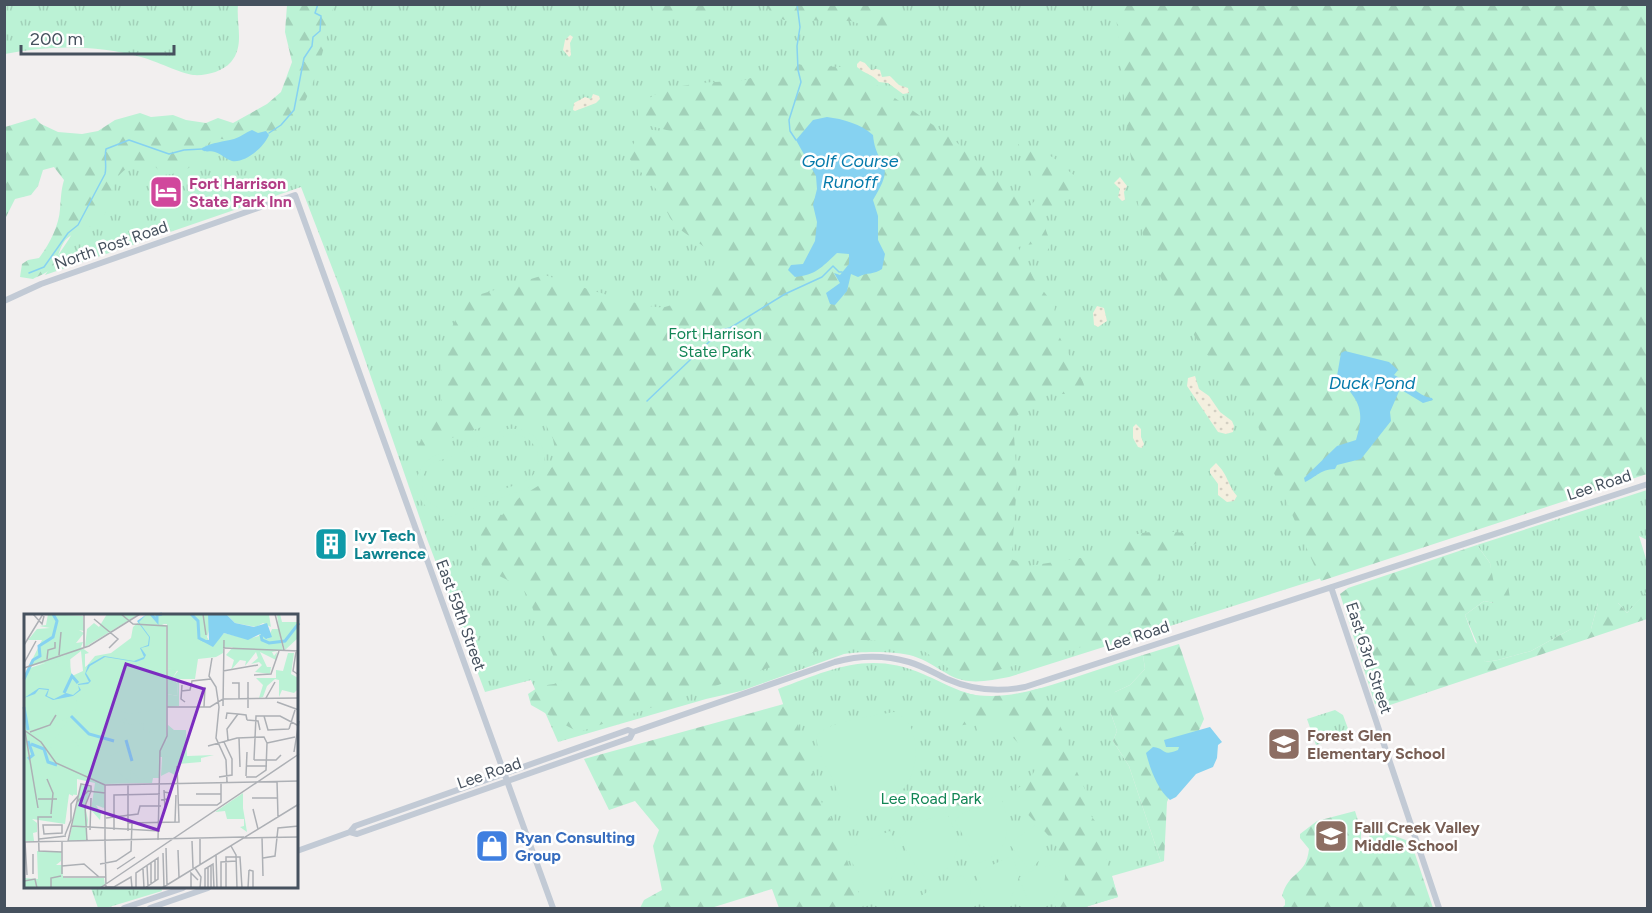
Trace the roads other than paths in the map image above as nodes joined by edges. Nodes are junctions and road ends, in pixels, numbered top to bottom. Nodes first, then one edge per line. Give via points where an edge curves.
1 (295, 195) joint
2 (4, 301) edge
3 (1647, 484) edge
4 (1331, 587) junction
5 (633, 732) junction
6 (504, 772) junction
7 (507, 781) junction
8 (350, 832) junction
9 (298, 851) edge
10 (180, 889) edge
11 (205, 889) edge
12 (124, 909) edge
13 (150, 909) edge
14 (553, 909) edge
15 (1439, 909) edge

1 - 2 street, North Post Road via 41,284
1 - 6 street, East 59th Street
3 - 4 street, Lee Road
4 - 5 street, Lee Road via 1025,687 980,688 955,682 908,661 858,657
4 - 15 street, East 63rd Street
5 - 6 street, Lee Road via 628,730
5 - 7 street, Lee Road via 630,738
6 - 7 street, East 59th Street
6 - 8 street, Lee Road via 355,826
7 - 8 street, Lee Road via 357,834
7 - 14 street, East 59th Street
8 - 9 street, Lee Road
10 - 12 street
11 - 13 street

